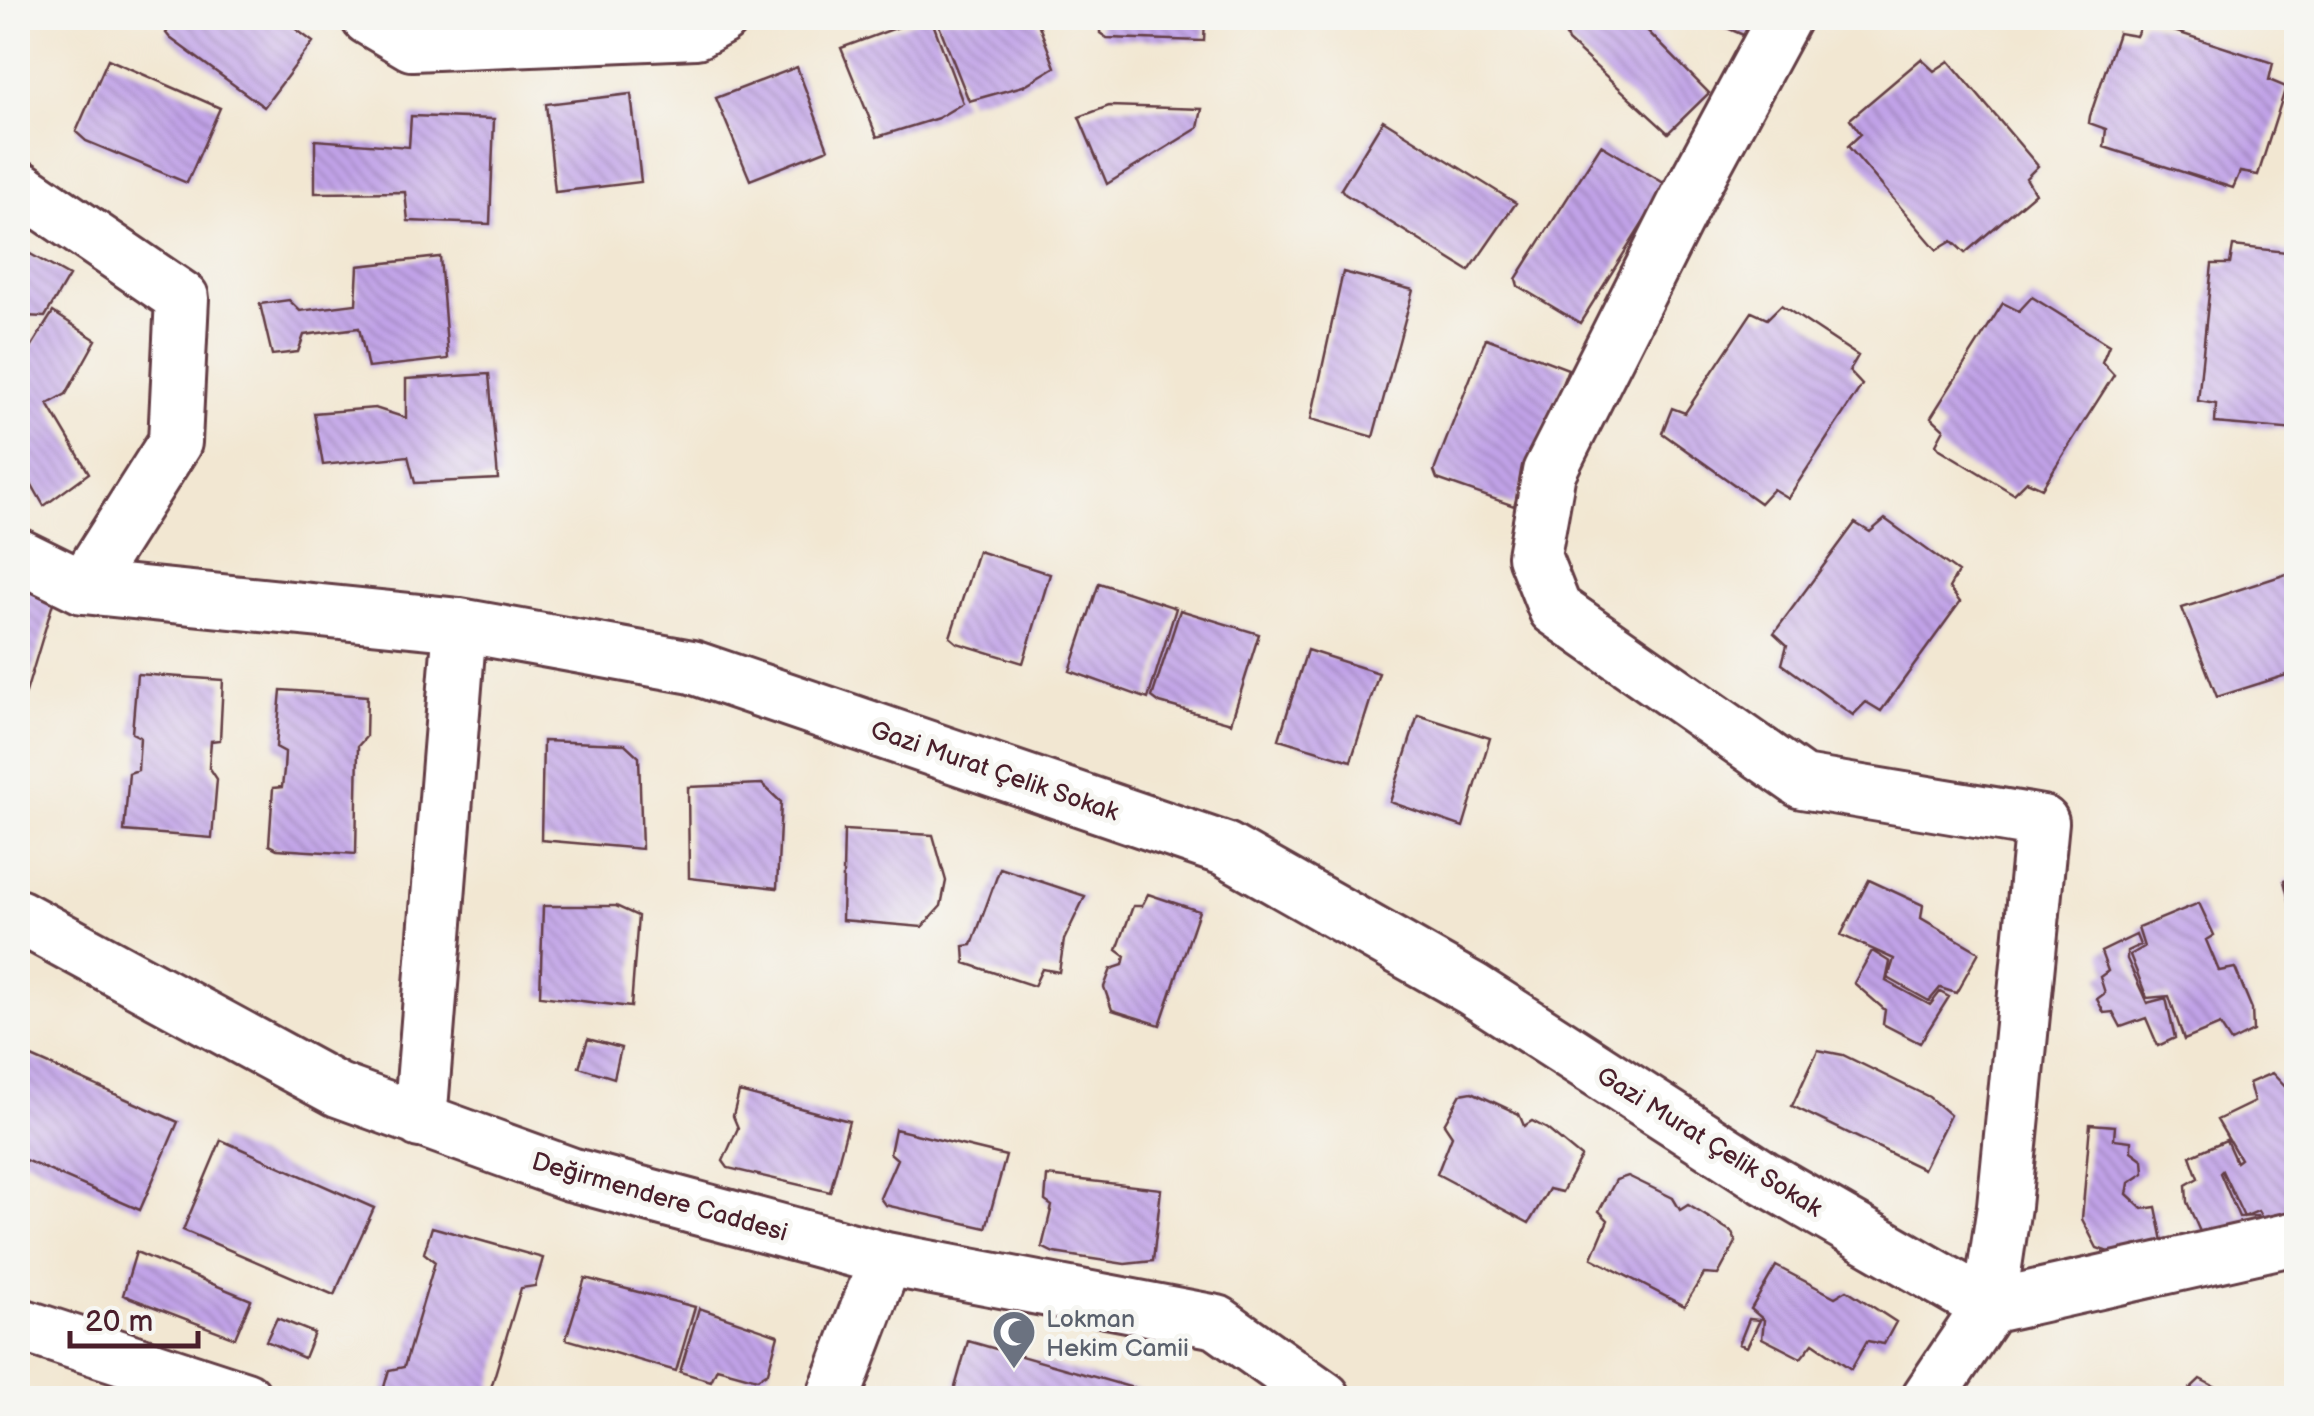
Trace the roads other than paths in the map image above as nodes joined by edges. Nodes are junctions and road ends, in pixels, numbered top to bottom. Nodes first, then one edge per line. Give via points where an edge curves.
1 (368, 18) edge
2 (720, 18) edge
3 (1784, 18) edge
4 (18, 186) edge
5 (18, 555) edge
6 (83, 587) junction
7 (460, 625) junction
8 (18, 916) edge
9 (420, 1120) junction
10 (2296, 1238) edge
11 (886, 1258) junction
12 (1989, 1307) junction
13 (18, 1324) edge
14 (245, 1398) edge
15 (833, 1398) edge
16 (1324, 1398) edge
17 (1928, 1398) edge

1 - 2 street via 412,44 696,32
3 - 12 street via 1549,472 1534,556 1554,609 1802,782 2042,822
4 - 6 street via 182,298 175,442
5 - 6 street
6 - 7 street, Gazi Murat Çelik Sokak
7 - 9 street
7 - 12 street, Gazi Murat Çelik Sokak via 692,666 1225,849 1472,989 1765,1178
8 - 9 street, Değirmendere Caddesi via 338,1090
9 - 11 street, Değirmendere Caddesi via 570,1174
10 - 12 street
11 - 15 street
11 - 16 street, Değirmendere Caddesi via 1217,1322
12 - 17 street
13 - 14 street

